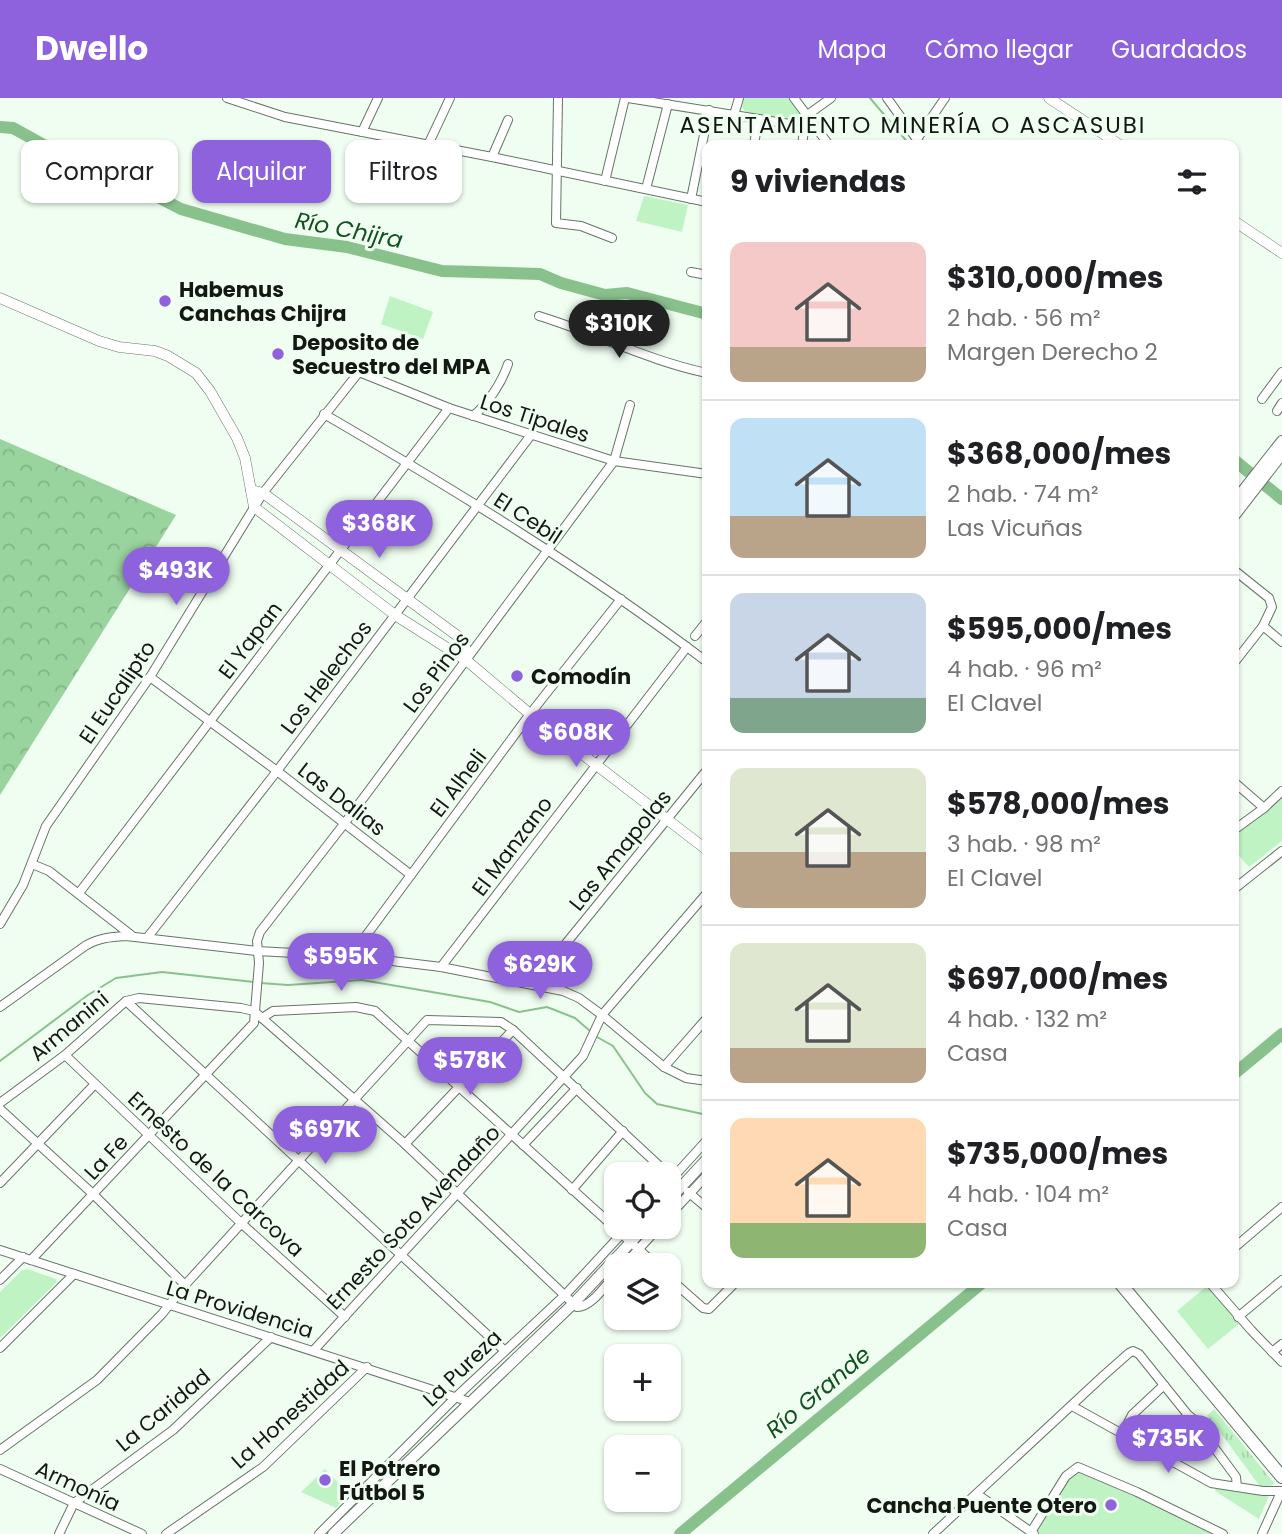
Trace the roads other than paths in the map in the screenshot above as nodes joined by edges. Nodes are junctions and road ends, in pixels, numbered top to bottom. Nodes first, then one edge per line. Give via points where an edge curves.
1 (229, 98) edge
2 (378, 98) edge
3 (450, 98) edge
4 (627, 98) edge
5 (739, 98) edge
6 (794, 98) edge
7 (831, 98) edge
8 (887, 98) edge
9 (945, 98) edge
10 (1049, 98) edge
11 (555, 99) edge
12 (668, 104) junction
13 (709, 110) junction
14 (734, 115) junction
15 (806, 116) junction
16 (508, 120) dead end
17 (758, 120) junction
18 (804, 126) junction
19 (815, 128) junction
20 (362, 132) junction
21 (403, 140) edge
22 (430, 140) edge
23 (703, 140) edge
24 (755, 140) edge
25 (803, 140) edge
26 (825, 140) edge
27 (918, 140) edge
28 (920, 140) edge
29 (1112, 140) edge
30 (702, 145) edge
31 (462, 151) edge
32 (492, 157) junction
33 (558, 172) junction
34 (605, 181) junction
35 (646, 189) junction
36 (691, 199) junction
37 (702, 201) edge
38 (1239, 224) edge
39 (612, 238) dead end
40 (1282, 253) edge
41 (691, 272) dead end
42 (702, 274) edge
43 (0, 298) edge
44 (539, 316) dead end
45 (508, 364) dead end
46 (359, 372) joint
47 (702, 372) edge
48 (1282, 372) edge
49 (1262, 399) dead end
50 (630, 405) dead end
51 (449, 408) junction
52 (324, 414) junction
53 (472, 416) junction
54 (531, 435) junction
55 (1280, 447) edge
56 (614, 461) junction
57 (407, 463) junction
58 (702, 473) edge
59 (251, 490) junction
60 (263, 494) junction
61 (1239, 496) edge
62 (477, 505) junction
63 (254, 507) junction
64 (1239, 508) edge
65 (340, 550) junction
66 (548, 552) junction
67 (329, 564) junction
68 (1239, 574) edge
69 (621, 599) junction
70 (407, 600) junction
71 (395, 615) junction
72 (439, 622) junction
73 (1262, 626) junction
74 (702, 627) edge
75 (695, 636) dead end
76 (428, 638) junction
77 (1282, 642) edge
78 (688, 647) junction
79 (1239, 656) edge
80 (702, 658) edge
81 (466, 660) junction
82 (150, 677) junction
83 (530, 715) junction
84 (211, 721) junction
85 (596, 765) junction
86 (277, 771) junction
87 (702, 776) edge
88 (1239, 786) edge
89 (1282, 791) edge
90 (1264, 808) junction
91 (667, 819) junction
92 (344, 824) junction
93 (1239, 826) edge
94 (702, 846) edge
95 (1282, 850) edge
96 (32, 864) junction
97 (411, 875) junction
98 (1239, 885) edge
99 (79, 893) junction
100 (702, 899) edge
101 (0, 924) edge
102 (132, 936) junction
103 (152, 938) junction
104 (257, 951) junction
105 (351, 956) junction
106 (441, 967) junction
107 (533, 984) junction
108 (126, 1001) junction
109 (0, 1007) edge
110 (254, 1011) junction
111 (602, 1015) junction
112 (262, 1018) junction
113 (702, 1024) edge
114 (513, 1030) junction
115 (408, 1040) junction
116 (65, 1055) junction
117 (664, 1067) junction
118 (206, 1075) junction
119 (565, 1076) junction
120 (702, 1080) edge
121 (95, 1084) junction
122 (461, 1086) junction
123 (577, 1087) junction
124 (355, 1099) junction
125 (0, 1102) edge
126 (0, 1109) edge
127 (622, 1131) junction
128 (149, 1135) junction
129 (512, 1135) junction
130 (38, 1144) junction
131 (405, 1144) junction
132 (523, 1145) junction
133 (702, 1145) edge
134 (299, 1161) junction
135 (653, 1162) edge
136 (681, 1166) edge
137 (702, 1166) edge
138 (702, 1179) edge
139 (0, 1183) edge
140 (681, 1186) edge
141 (572, 1190) junction
142 (686, 1190) junction
143 (681, 1193) edge
144 (458, 1194) junction
145 (94, 1195) junction
146 (681, 1198) edge
147 (702, 1204) edge
148 (1282, 1207) edge
149 (604, 1219) edge
150 (241, 1223) junction
151 (617, 1239) edge
152 (626, 1239) edge
153 (638, 1239) edge
154 (643, 1239) edge
155 (1239, 1244) edge
156 (634, 1246) junction
157 (0, 1250) edge
158 (630, 1253) edge
159 (642, 1253) edge
160 (402, 1256) junction
161 (27, 1259) junction
162 (74, 1274) junction
163 (0, 1280) edge
164 (1282, 1280) edge
165 (186, 1285) junction
166 (604, 1285) edge
167 (730, 1288) edge
168 (1125, 1288) edge
169 (1134, 1288) edge
170 (1214, 1288) edge
171 (681, 1289) edge
172 (569, 1300) junction
173 (169, 1305) junction
174 (1152, 1314) junction
175 (345, 1317) junction
176 (1238, 1317) junction
177 (271, 1337) junction
178 (1282, 1344) edge
179 (0, 1348) edge
180 (314, 1350) junction
181 (505, 1351) junction
182 (1272, 1352) junction
183 (1282, 1362) edge
184 (367, 1367) junction
185 (1164, 1385) junction
186 (456, 1397) junction
187 (470, 1402) junction
188 (1072, 1406) junction
189 (1122, 1434) junction
190 (0, 1450) edge
191 (1275, 1461) edge
192 (0, 1469) edge
193 (1282, 1477) edge
194 (1237, 1487) junction
195 (1282, 1492) edge
196 (976, 1494) junction
197 (74, 1503) junction
198 (1032, 1533) edge
199 (59, 1534) edge
200 (142, 1534) edge
201 (166, 1534) edge
202 (318, 1534) edge
203 (333, 1534) edge
204 (933, 1534) edge
205 (1223, 1534) edge
206 (1262, 1534) edge

1 - 20 street via 285,117
2 - 20 street
3 - 22 street
4 - 12 street
4 - 34 street
5 - 14 street
6 - 15 street
7 - 15 street
8 - 27 street
9 - 28 street
10 - 29 street
11 - 33 street
12 - 13 street
12 - 35 street
13 - 14 street
13 - 23 street
14 - 17 street
15 - 18 street
15 - 19 street
16 - 32 street
17 - 18 street
17 - 24 street
18 - 19 street
18 - 25 street
19 - 26 street
20 - 21 street
30 - 36 street
31 - 32 street
32 - 33 street
33 - 34 street
33 - 39 street via 556,223
34 - 35 street
35 - 36 street
36 - 37 street
38 - 40 street
41 - 42 street
43 - 59 street via 99,341 155,351 185,364 210,391 237,438
44 - 47 street
45 - 53 street
46 - 51 street, Los Tipales
46 - 52 street, El Eucalipto
48 - 49 street
50 - 56 street, Los Pinos
51 - 53 street, Los Tipales
51 - 57 street, El Yapan
52 - 57 street, El Cebil
52 - 60 street, El Eucalipto
53 - 54 street, Los Tipales
54 - 56 street, Los Tipales
54 - 62 street, Los Helechos
55 - 61 main road
55 - 64 main road
56 - 58 street, Los Tipales
56 - 66 street, Los Pinos
57 - 62 street, El Cebil
57 - 65 street, El Yapan
59 - 60 street
59 - 63 street
60 - 63 street, El Eucalipto
60 - 65 street
62 - 66 street, El Cebil
62 - 70 street, Los Helechos
63 - 67 street
63 - 82 street, El Eucalipto
65 - 67 street, El Yapan
65 - 70 street
66 - 69 street, El Cebil
66 - 81 street, Los Pinos
67 - 71 street
67 - 84 street, El Yapan
68 - 73 street via 1269,598 1272,607
69 - 78 street, El Cebil
69 - 83 street, El Alheli
70 - 71 street, Los Helechos
70 - 72 street
71 - 76 street
71 - 86 street, Los Helechos
72 - 76 street via 432,626
72 - 81 street via 464,642
73 - 77 street
73 - 79 street
74 - 75 street
76 - 81 street
78 - 80 street, El Cebil
78 - 85 street, El Manzano
81 - 83 street
81 - 92 street, Los Pinos
82 - 84 street, Las Dalias
82 - 96 street, El Eucalipto via 46,826
83 - 85 street
83 - 97 street, El Alheli
84 - 86 street, Las Dalias
84 - 99 street, El Yapan
85 - 91 street
85 - 106 street, El Manzano
86 - 92 street, Las Dalias
86 - 103 street, Los Helechos
87 - 91 street, Las Amapolas
88 - 90 street
89 - 90 street
90 - 93 street
91 - 94 street
91 - 107 street, Las Amapolas
92 - 97 street, Las Dalias
92 - 104 street, Los Pinos via 260,932
95 - 98 street
96 - 99 street
96 - 101 street, El Eucalipto
97 - 105 street, El Alheli
99 - 102 street
100 - 111 street
102 - 103 street
102 - 109 street via 97,939
103 - 104 street
104 - 105 street
104 - 110 street
105 - 106 street
106 - 107 street
107 - 111 street via 579,998
108 - 110 street via 139,998
108 - 116 street, Armanini
108 - 118 street
110 - 112 street
110 - 118 street, La Fe via 254,1023
111 - 117 street
111 - 119 street, Ernesto Soto Avendaño via 583,1056
112 - 115 street via 273,1011 366,1007
112 - 124 street
113 - 117 street
114 - 115 street via 501,1022 435,1019 427,1020
114 - 119 street
114 - 122 street
115 - 122 street
115 - 124 street
116 - 121 street, Ernesto de la Carcova
116 - 125 street, Armanini
117 - 120 street
118 - 128 street, La Fe
118 - 134 street
119 - 123 street
119 - 129 street, Ernesto Soto Avendaño
121 - 128 street, Ernesto de la Carcova
121 - 130 street
122 - 129 street
122 - 131 street
123 - 127 street
123 - 132 street
124 - 131 street
124 - 134 street
126 - 130 street
127 - 135 street
127 - 141 street
128 - 145 street, La Fe
128 - 150 street, Ernesto de la Carcova
129 - 132 street
129 - 144 street, Ernesto Soto Avendaño
130 - 139 street
130 - 145 street
131 - 144 street
132 - 141 street
133 - 136 street
134 - 150 street
134 - 160 street
137 - 142 main road
138 - 142 street
140 - 142 street
141 - 149 street
142 - 143 main road
142 - 146 street
142 - 147 street
144 - 160 street, Ernesto Soto Avendaño
144 - 172 street
145 - 161 street, La Fe
145 - 165 street
148 - 155 street
150 - 165 street
150 - 175 street, Ernesto de la Carcova
151 - 172 street, La Pureza
152 - 156 street
153 - 156 main road
154 - 156 street
156 - 158 street
156 - 159 street
156 - 172 main road
157 - 161 street, La Providencia
160 - 175 street, Ernesto Soto Avendaño
160 - 181 street
161 - 162 street, La Providencia
161 - 163 street, La Fe
162 - 173 street, La Providencia
162 - 179 street
164 - 176 street
165 - 173 street
166 - 172 street via 583,1307
167 - 171 street via 709,1309
168 - 174 main road
169 - 174 main road
170 - 176 street
172 - 181 street, La Pureza
172 - 187 main road
173 - 177 street, La Providencia
173 - 190 street via 97,1380
174 - 191 main road
175 - 180 street, Ernesto Soto Avendaño
176 - 182 street
177 - 180 street, La Providencia
177 - 197 street, La Caridad via 173,1430
178 - 182 street
180 - 184 street, La Providencia
181 - 186 street, La Pureza
182 - 183 street
184 - 186 street, La Providencia
184 - 201 street, La Honestidad via 262,1467
185 - 188 street via 1133,1351
185 - 189 street via 1132,1415
185 - 194 street via 1200,1424 1237,1477
186 - 187 street, La Providencia
186 - 202 street, La Pureza
187 - 203 main road
188 - 189 street
188 - 196 street
189 - 194 street via 1211,1483
191 - 193 main road
192 - 197 street, Armonía
194 - 195 street
195 - 206 street
196 - 198 street
196 - 204 street
197 - 199 street
197 - 200 street, Armonía
198 - 205 street via 1066,1476 1078,1467

